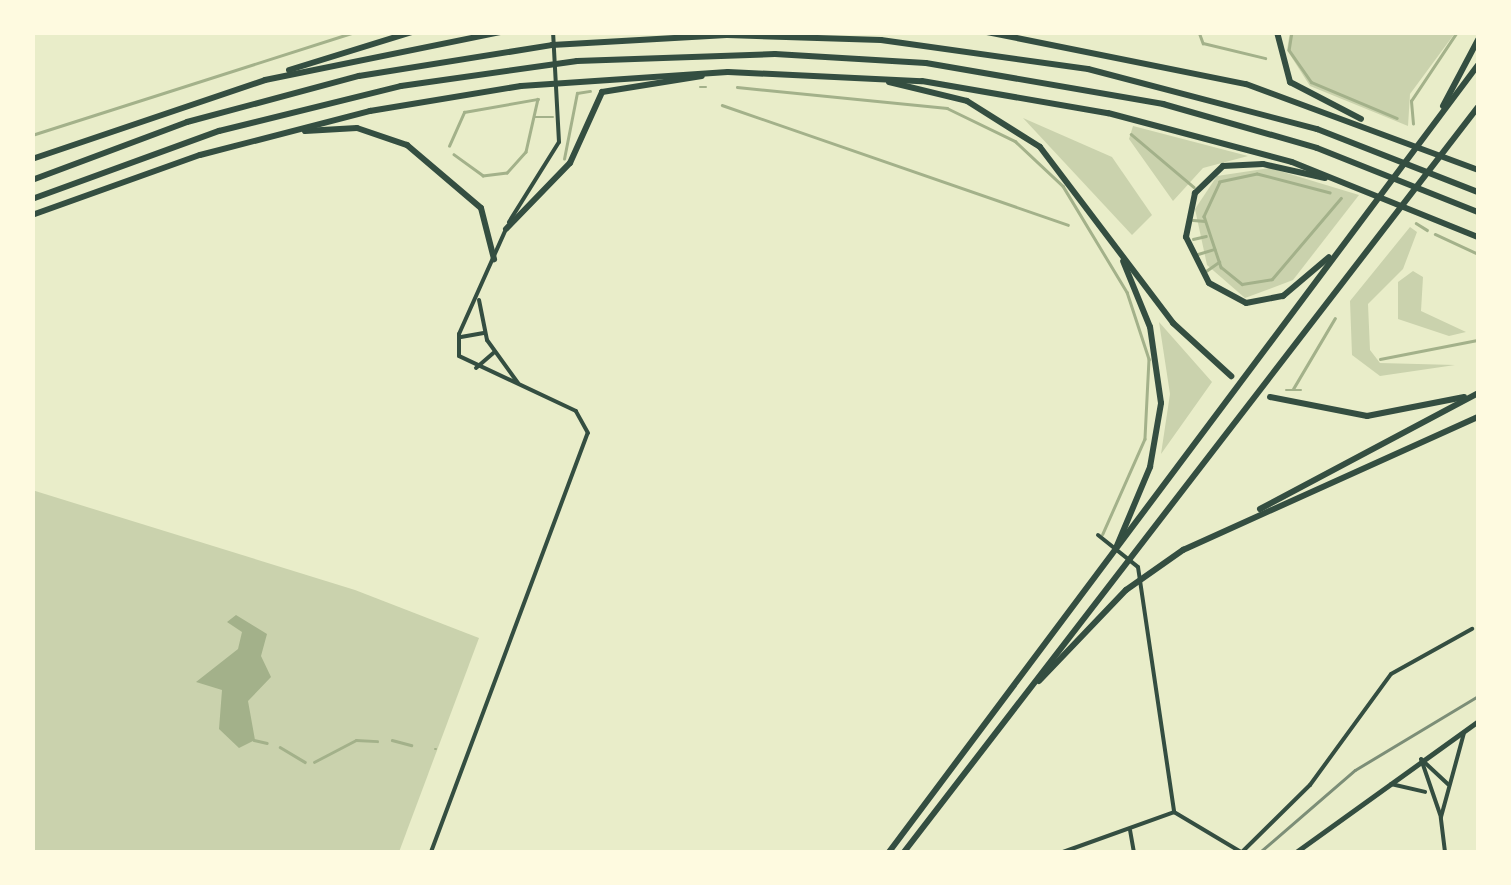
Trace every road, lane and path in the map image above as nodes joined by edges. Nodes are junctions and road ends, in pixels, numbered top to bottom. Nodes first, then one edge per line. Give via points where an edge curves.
1 (412, 32) edge
2 (500, 32) edge
3 (553, 32) edge
4 (987, 32) edge
5 (1277, 32) edge
6 (1478, 40) edge
7 (1478, 65) edge
8 (728, 72) junction
9 (833, 74) junction
10 (265, 80) junction
11 (1478, 110) edge
12 (1380, 128) junction
13 (1427, 133) junction
14 (254, 140) junction
15 (32, 158) edge
16 (1478, 170) edge
17 (32, 180) edge
18 (1364, 188) junction
19 (1478, 192) edge
20 (32, 199) edge
21 (1478, 212) edge
22 (32, 215) edge
23 (506, 228) junction
24 (1350, 234) junction
25 (1478, 237) edge
26 (1118, 250) junction
27 (494, 259) junction
28 (479, 296) junction
29 (484, 333) junction
30 (459, 339) junction
31 (494, 352) junction
32 (473, 368) junction
33 (1231, 376) dead end
34 (522, 386) junction
35 (1478, 392) edge
36 (1270, 396) dead end
37 (1478, 417) edge
38 (1255, 512) junction
39 (1127, 533) junction
40 (1098, 536) dead end
41 (1472, 630) dead end
42 (1010, 711) junction
43 (1478, 720) edge
44 (1466, 728) junction
45 (1421, 759) junction
46 (1436, 768) junction
47 (1422, 778) junction
48 (1386, 784) junction
49 (1448, 784) junction
50 (1428, 793) junction
51 (1174, 812) junction
52 (1442, 817) junction
53 (1130, 830) junction
54 (430, 852) edge
55 (889, 852) edge
56 (904, 852) edge
57 (1063, 852) edge
58 (1134, 852) edge
59 (1241, 852) edge
60 (1296, 852) edge
61 (1445, 852) edge

1 - 10 highway
2 - 10 highway
3 - 23 street via 561,111 554,156
4 - 12 highway via 1246,84
5 - 12 highway via 1290,82
6 - 13 highway
7 - 13 highway
8 - 9 highway
8 - 14 highway via 449,95
8 - 23 highway via 602,92 570,163
9 - 18 highway via 1053,100
9 - 26 highway via 968,101 1020,130 1070,179
10 - 15 highway
11 - 42 highway
12 - 16 highway
13 - 24 highway
14 - 22 highway
14 - 27 highway via 340,128 398,140 481,208
17 - 19 highway via 188,122 360,76 552,45 727,35 898,42 1088,69 1318,129
18 - 24 highway via 1232,164 1197,190 1186,230 1206,280 1252,304 1292,290
18 - 25 highway
20 - 21 highway via 219,131 400,86 577,61 775,54 926,62 1163,104 1317,148
23 - 27 street
24 - 39 highway
26 - 33 highway via 1184,336
26 - 39 highway via 1148,321 1161,388 1155,450
27 - 28 street
28 - 29 street
28 - 30 street
29 - 30 street
29 - 31 street
30 - 32 street via 459,356
31 - 32 street
31 - 34 street
32 - 34 street
34 - 54 street via 580,414 587,440
35 - 36 highway via 1373,416
35 - 38 highway
37 - 38 highway
38 - 42 highway via 1132,585
39 - 55 highway
40 - 51 street via 1138,567
41 - 59 street via 1391,674 1310,785
42 - 56 highway
43 - 44 main road
44 - 45 main road
44 - 49 street
45 - 46 street
45 - 47 street
45 - 48 main road
46 - 47 street
46 - 49 street
47 - 50 street
48 - 50 street
48 - 60 main road
49 - 52 street
50 - 52 street
51 - 53 street
51 - 59 street
52 - 61 street
53 - 57 street
53 - 58 street

